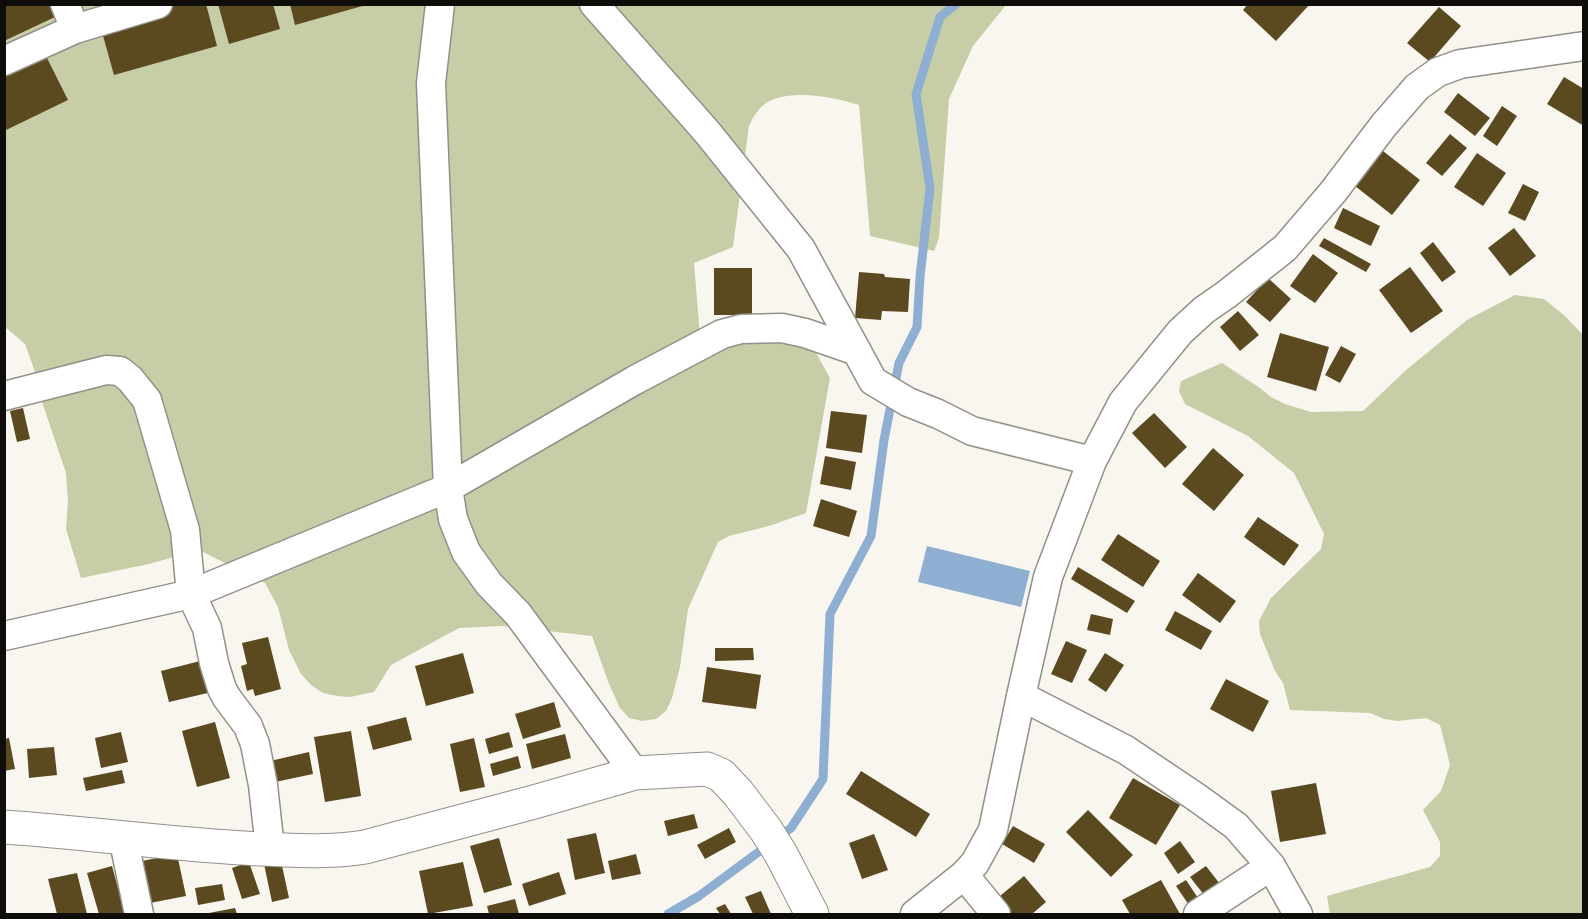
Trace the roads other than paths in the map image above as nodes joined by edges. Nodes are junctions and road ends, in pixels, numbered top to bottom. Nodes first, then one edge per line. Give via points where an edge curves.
1 (158, 4) edge
2 (440, 4) edge
3 (594, 4) edge
4 (70, 17) edge
5 (1584, 46) edge
6 (4, 61) edge
7 (857, 351) junction
8 (4, 396) edge
9 (1092, 461) junction
10 (448, 488) junction
11 (191, 594) junction
12 (4, 636) edge
13 (1021, 696) junction
14 (635, 773) junction
15 (4, 827) edge
16 (123, 837) junction
17 (270, 849) junction
18 (1271, 866) junction
19 (964, 875) junction
20 (139, 915) edge
21 (812, 915) edge
22 (915, 915) edge
23 (996, 915) edge
24 (1198, 915) edge
25 (1298, 915) edge

1 - 4 street
2 - 10 street via 431,83
3 - 7 street via 707,132 801,249
4 - 6 street
5 - 9 street via 1460,64 1438,72 1418,87 1285,248 1180,332 1123,402
7 - 9 street via 873,381 908,402 972,431
7 - 10 street via 782,328 741,329 722,334
8 - 11 street via 106,370 120,371 130,380 147,400 185,531
9 - 13 street via 1048,577
10 - 11 street
10 - 14 street via 453,519 466,552 518,614
11 - 12 street
11 - 17 street via 207,628 222,689 248,726 255,744
13 - 18 street via 1126,750 1196,797 1236,826
13 - 19 street via 993,830
14 - 17 street via 365,847 335,851
14 - 21 street via 707,769 721,775 774,842
15 - 16 street
16 - 17 street
16 - 20 street
18 - 24 street
18 - 25 street
19 - 22 street
19 - 23 street

